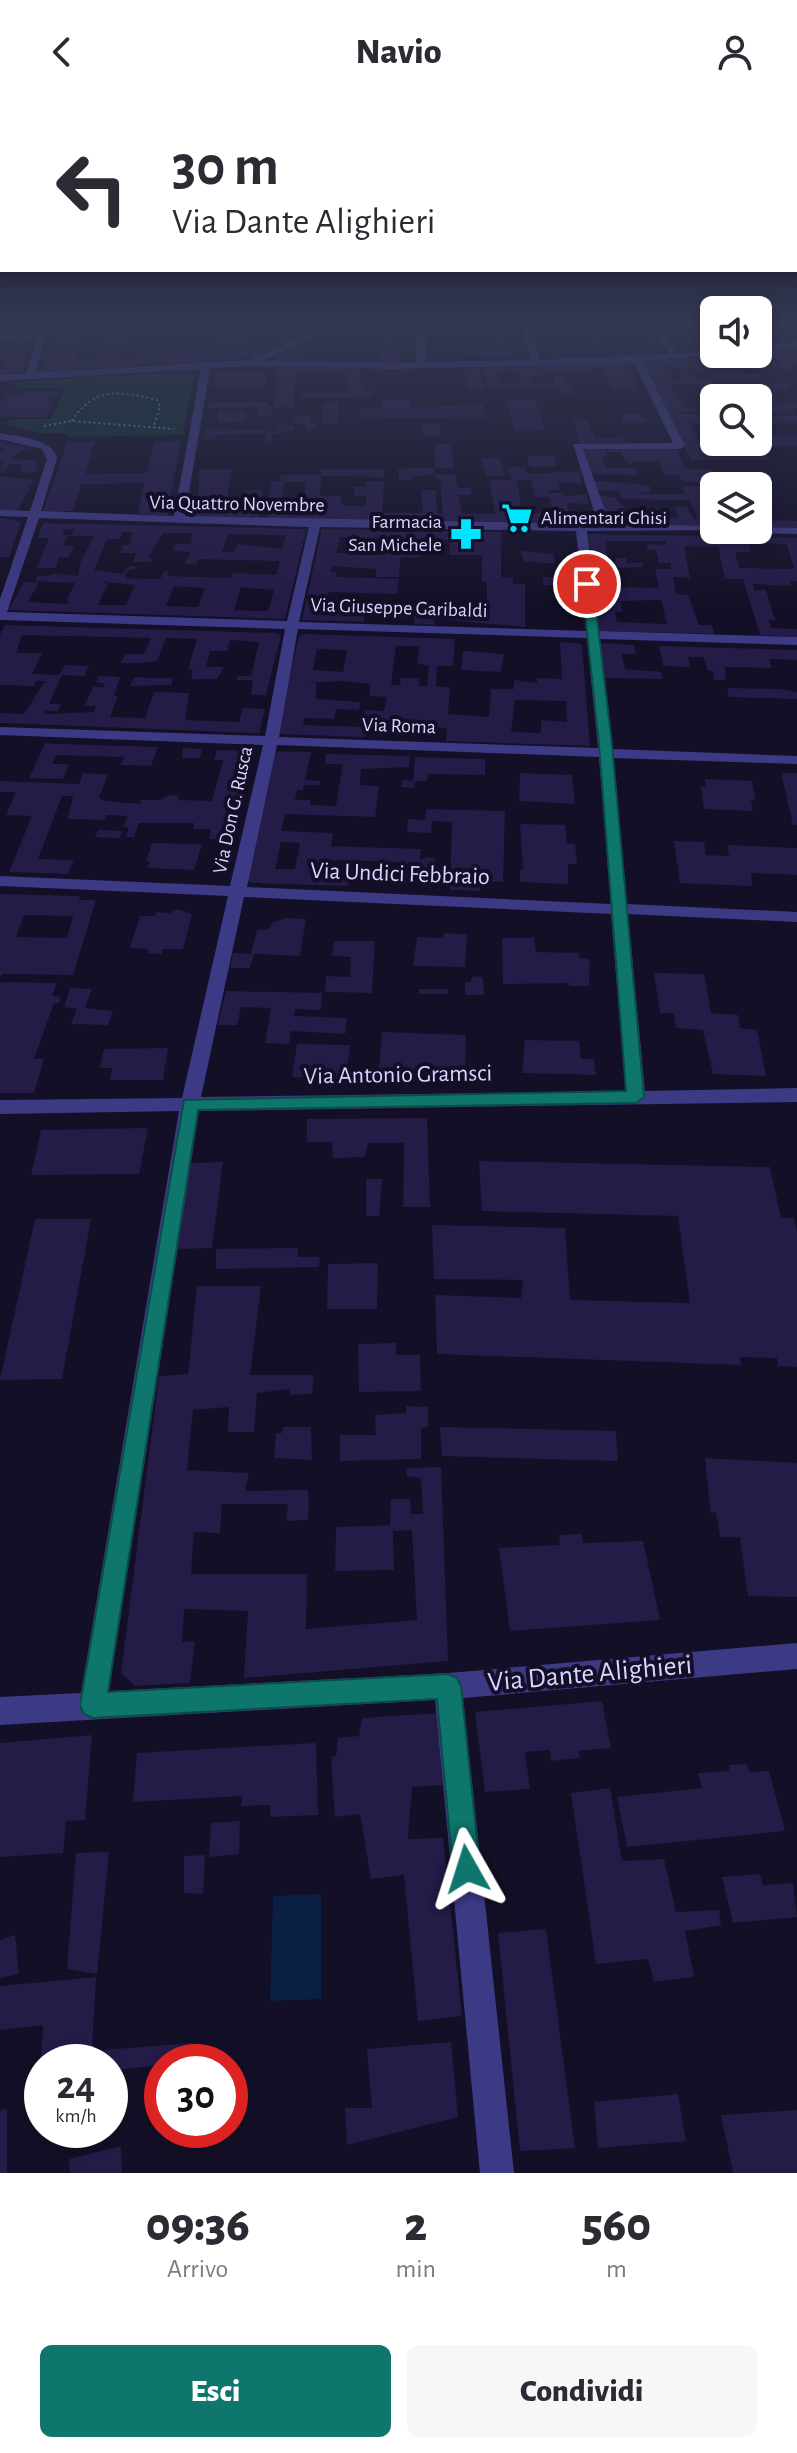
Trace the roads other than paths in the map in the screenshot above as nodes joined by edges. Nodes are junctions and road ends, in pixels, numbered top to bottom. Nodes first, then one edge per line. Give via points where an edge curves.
1 (197, 416) edge
2 (665, 416) edge
3 (0, 436) edge
4 (0, 513) edge
5 (32, 516) junction
6 (179, 521) junction
7 (315, 524) junction
8 (581, 526) junction
9 (605, 527) junction
10 (700, 529) edge
11 (772, 530) edge
12 (797, 531) edge
13 (0, 577) edge
14 (15, 578) junction
15 (0, 615) edge
16 (292, 625) junction
17 (593, 634) junction
18 (797, 641) edge
19 (0, 731) edge
20 (271, 741) junction
21 (605, 754) junction
22 (797, 760) edge
23 (0, 881) edge
24 (238, 891) junction
25 (618, 906) junction
26 (797, 917) edge
27 (797, 1095) edge
28 (636, 1097) junction
29 (190, 1104) junction
30 (0, 1107) edge
31 (797, 1656) edge
32 (448, 1686) junction
33 (93, 1705) junction
34 (0, 1711) edge
35 (497, 2173) edge

1 - 6 street
2 - 9 street via 680,446 577,446
3 - 5 street via 51,451
4 - 5 street, Via Quattro Novembre
5 - 6 street, Via Quattro Novembre
5 - 14 street
6 - 7 street, Via Quattro Novembre
7 - 8 street, Via Quattro Novembre
7 - 16 street, Via Don G. Rusca
8 - 9 street, Via Quattro Novembre
8 - 17 street
9 - 10 street, Via Quattro Novembre
11 - 12 street
13 - 14 street
14 - 15 street
15 - 16 street, Via Giuseppe Garibaldi
16 - 17 street, Via Giuseppe Garibaldi
16 - 20 street, Via Don G. Rusca
17 - 18 street, Via Giuseppe Garibaldi
17 - 21 street
19 - 20 street, Via Roma
20 - 21 street, Via Roma
20 - 24 street, Via Don G. Rusca
21 - 22 street, Via Roma
21 - 25 street
23 - 24 street, Via Undici Febbraio
24 - 25 street, Via Undici Febbraio
24 - 29 street, Via Don G. Rusca
25 - 26 street, Via Undici Febbraio
25 - 28 street
27 - 28 street, Via Antonio Gramsci
28 - 29 street, Via Antonio Gramsci
29 - 30 street, Via Antonio Gramsci
29 - 33 street, Via Don G. Rusca
31 - 32 street, Via Dante Alighieri
32 - 33 street, Via Dante Alighieri
32 - 35 street
33 - 34 street, Via Dante Alighieri

